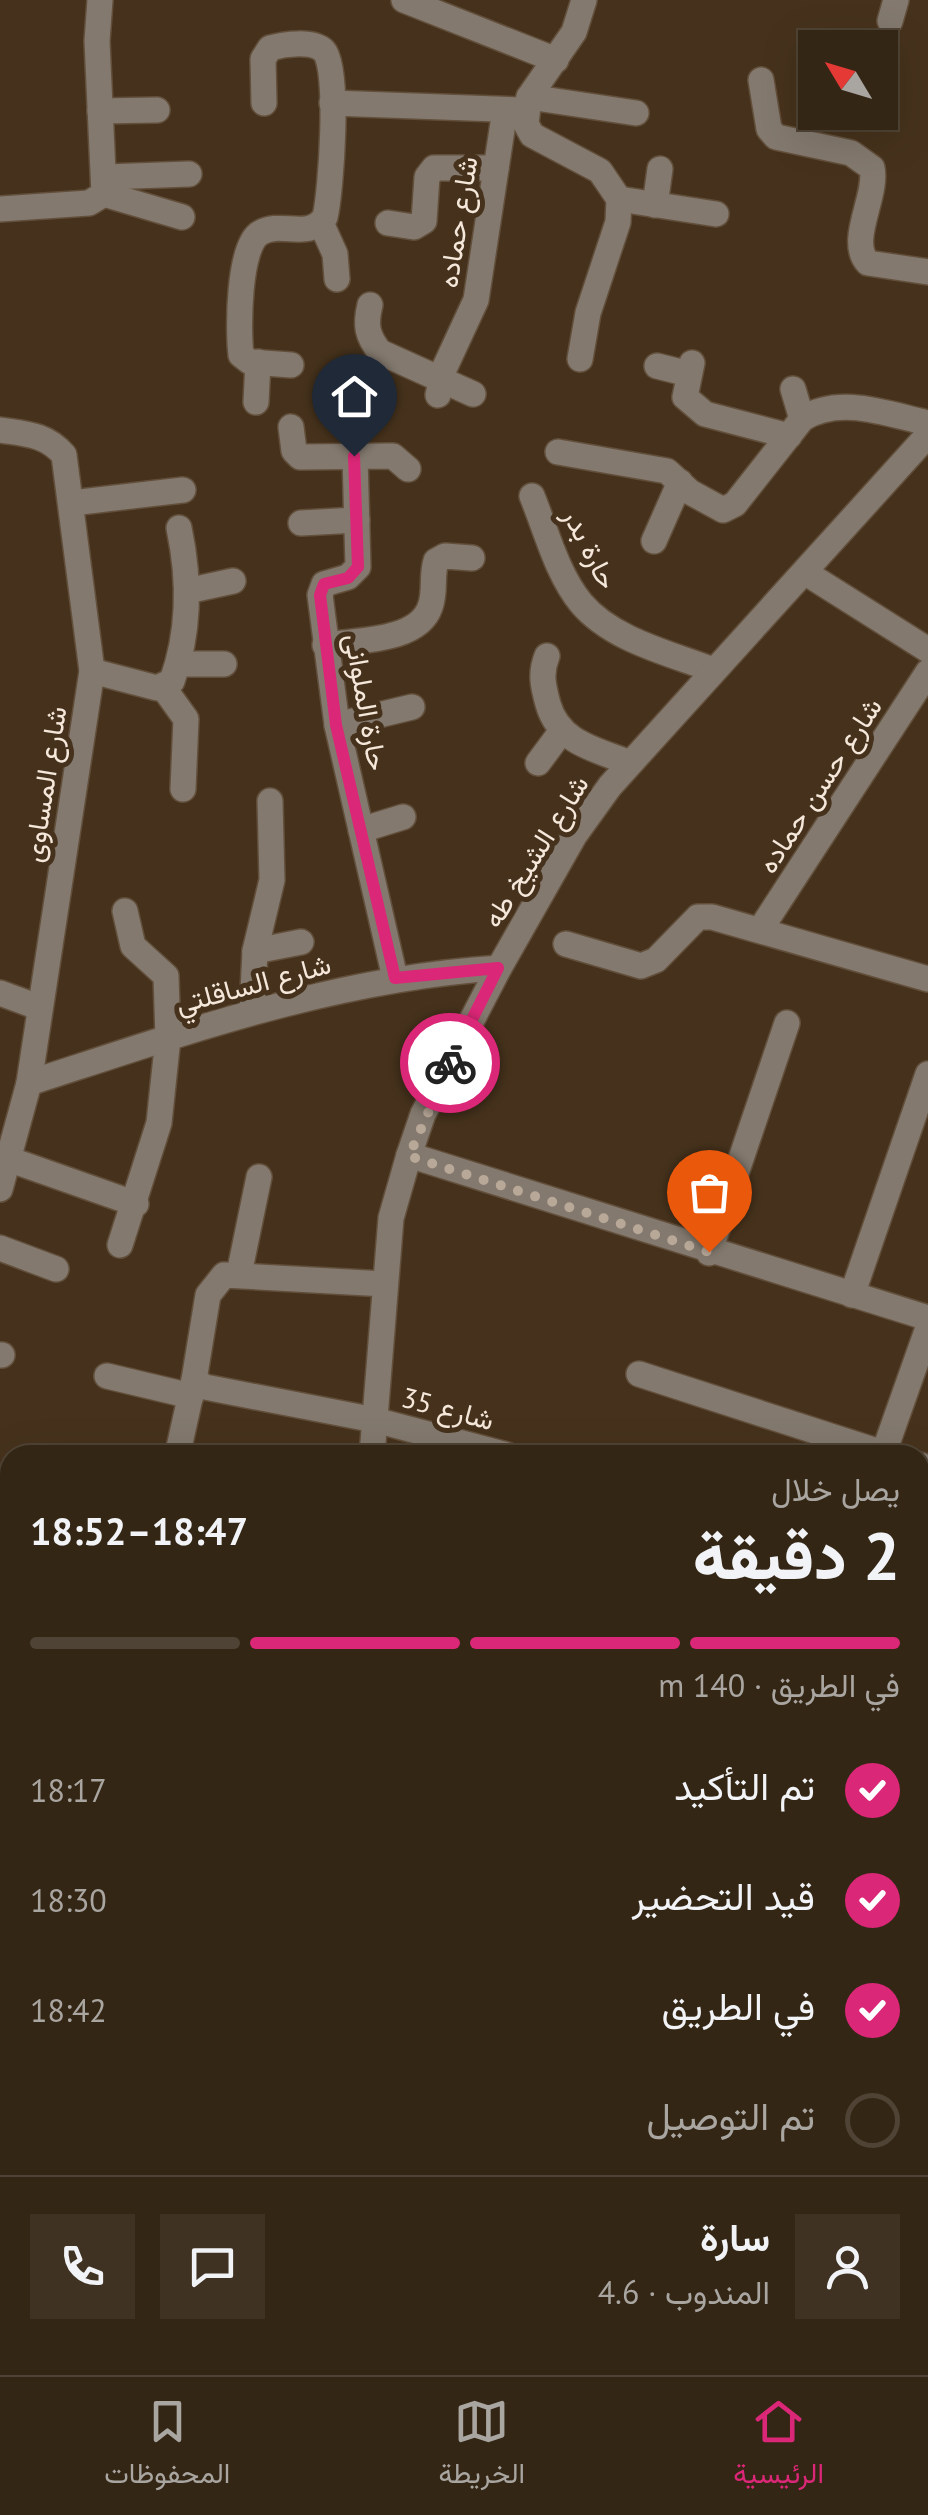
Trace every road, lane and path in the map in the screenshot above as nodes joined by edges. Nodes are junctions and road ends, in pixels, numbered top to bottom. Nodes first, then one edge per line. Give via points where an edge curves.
1 (100, 0) edge
2 (404, 0) edge
3 (584, 0) edge
4 (556, 60) junction
5 (761, 80) dead end
6 (332, 103) junction
7 (264, 104) dead end
8 (520, 106) junction
9 (157, 110) dead end
10 (100, 111) junction
11 (636, 113) dead end
12 (496, 168) junction
13 (660, 169) dead end
14 (189, 174) dead end
15 (105, 186) junction
16 (619, 200) junction
17 (655, 204) junction
18 (0, 209) edge
19 (716, 214) dead end
20 (182, 217) dead end
21 (322, 223) junction
22 (388, 223) dead end
23 (928, 272) edge
24 (337, 278) dead end
25 (370, 306) dead end
26 (580, 359) dead end
27 (258, 362) junction
28 (291, 365) dead end
29 (657, 366) dead end
30 (439, 389) junction
31 (793, 389) dead end
32 (473, 394) dead end
33 (256, 402) dead end
34 (928, 422) edge
35 (291, 427) dead end
36 (795, 427) junction
37 (0, 430) edge
38 (928, 435) edge
39 (558, 452) dead end
40 (354, 456) junction
41 (408, 469) dead end
42 (680, 482) junction
43 (183, 490) dead end
44 (532, 496) dead end
45 (72, 503) junction
46 (357, 520) junction
47 (301, 523) dead end
48 (180, 528) dead end
49 (654, 541) dead end
50 (472, 558) dead end
51 (806, 573) junction
52 (233, 582) dead end
53 (187, 590) junction
54 (324, 646) junction
55 (928, 650) edge
56 (546, 656) dead end
57 (178, 664) junction
58 (224, 664) dead end
59 (712, 670) junction
60 (92, 671) junction
61 (928, 672) edge
62 (163, 688) junction
63 (412, 707) dead end
64 (336, 725) junction
65 (561, 732) junction
66 (538, 763) dead end
67 (630, 763) junction
68 (183, 790) dead end
69 (270, 802) dead end
70 (403, 817) dead end
71 (361, 830) junction
72 (126, 911) dead end
73 (760, 930) junction
74 (300, 942) dead end
75 (566, 944) dead end
76 (255, 951) junction
77 (498, 968) junction
78 (395, 978) junction
79 (928, 980) edge
80 (0, 994) edge
81 (38, 1006) junction
82 (252, 1012) junction
83 (787, 1023) dead end
84 (168, 1038) junction
85 (928, 1074) edge
86 (29, 1083) junction
87 (409, 1156) junction
88 (11, 1160) junction
89 (259, 1178) dead end
90 (0, 1189) edge
91 (136, 1204) junction
92 (120, 1244) dead end
93 (0, 1248) edge
94 (709, 1252) junction
95 (56, 1268) dead end
96 (238, 1274) junction
97 (385, 1284) junction
98 (852, 1296) junction
99 (928, 1318) edge
100 (928, 1328) edge
101 (639, 1374) dead end
102 (107, 1376) dead end
103 (193, 1388) junction
104 (374, 1420) junction
105 (180, 1445) edge
106 (373, 1445) edge
107 (468, 1445) edge
108 (858, 1445) edge
109 (889, 1445) edge

1 - 10 street
2 - 4 street
3 - 4 street
4 - 8 street
5 - 23 street via 776,138 851,153 872,168 863,258
6 - 7 street via 329,57 315,45 277,46 266,53
6 - 8 street
6 - 21 street
8 - 11 street
8 - 12 street, شارع حماده
8 - 16 street via 532,135 600,171
9 - 10 street
10 - 15 street
12 - 22 street via 434,168 426,177 424,220 414,227
12 - 30 street, شارع حماده via 476,300
13 - 17 street
14 - 15 street
15 - 18 street via 89,203
15 - 20 street
16 - 17 street
16 - 26 street
17 - 19 street
21 - 24 street
21 - 27 street via 310,230 270,229 246,251 240,350 245,360
25 - 30 street via 366,322 380,352
27 - 28 street
27 - 33 street
29 - 36 street via 690,369 684,397 696,410
30 - 32 street
31 - 36 street
34 - 36 street via 842,406 814,411
35 - 40 street via 300,456
36 - 42 street via 730,508 716,508
37 - 45 street, شارع المساوى via 52,442 64,454
38 - 51 street, شارع الشيخ طه
39 - 42 street via 659,468
40 - 41 street via 392,456
40 - 46 street, حارة الملوانى
42 - 49 street
43 - 45 street
44 - 59 street, حارة بدر via 570,586 591,614 620,633
45 - 60 street, شارع المساوى
46 - 47 street
46 - 54 street, حارة الملوانى via 358,567 320,589
48 - 53 street
50 - 54 street via 436,560 432,600 418,625
51 - 55 street
51 - 59 street, شارع الشيخ طه
52 - 53 street
53 - 57 street
54 - 64 street, حارة الملوانى
56 - 65 street via 542,681
57 - 58 street
57 - 62 street
59 - 67 street, شارع الشيخ طه
60 - 62 street
60 - 81 street, شارع المساوى
61 - 73 street, شارع حسن حماده
62 - 68 street via 186,719
63 - 64 street
64 - 71 street, حارة الملوانى
65 - 66 street
65 - 67 street
67 - 77 street, شارع الشيخ طه via 574,836
69 - 76 street via 272,880
70 - 71 street
71 - 78 street, حارة الملوانى
72 - 84 street via 133,946 166,976
73 - 75 street via 698,917 656,960 641,966
73 - 79 street
74 - 76 street
76 - 82 street
77 - 78 street, شارع الساقلتي
77 - 87 street, شارع الشيخ طه via 423,1114
78 - 82 street, شارع الساقلتي
80 - 81 street
81 - 86 street, شارع المساوى
82 - 84 street, شارع الساقلتي
83 - 94 street
84 - 86 street, شارع الساقلتي
84 - 91 street via 159,1123
85 - 98 street
86 - 88 street, شارع المساوى
87 - 94 street
87 - 97 street, شارع الشيخ طه via 392,1218
88 - 90 street, شارع المساوى
88 - 91 street
89 - 96 street
91 - 92 street
93 - 95 street
94 - 98 street
96 - 97 street
96 - 103 street via 224,1274 211,1286
97 - 104 street, شارع الشيخ طه
98 - 99 street
100 - 109 street
101 - 108 street
102 - 103 street, شارع 35
103 - 104 street, شارع 35
103 - 105 street
104 - 106 street, شارع الشيخ طه
104 - 107 street, شارع 35

